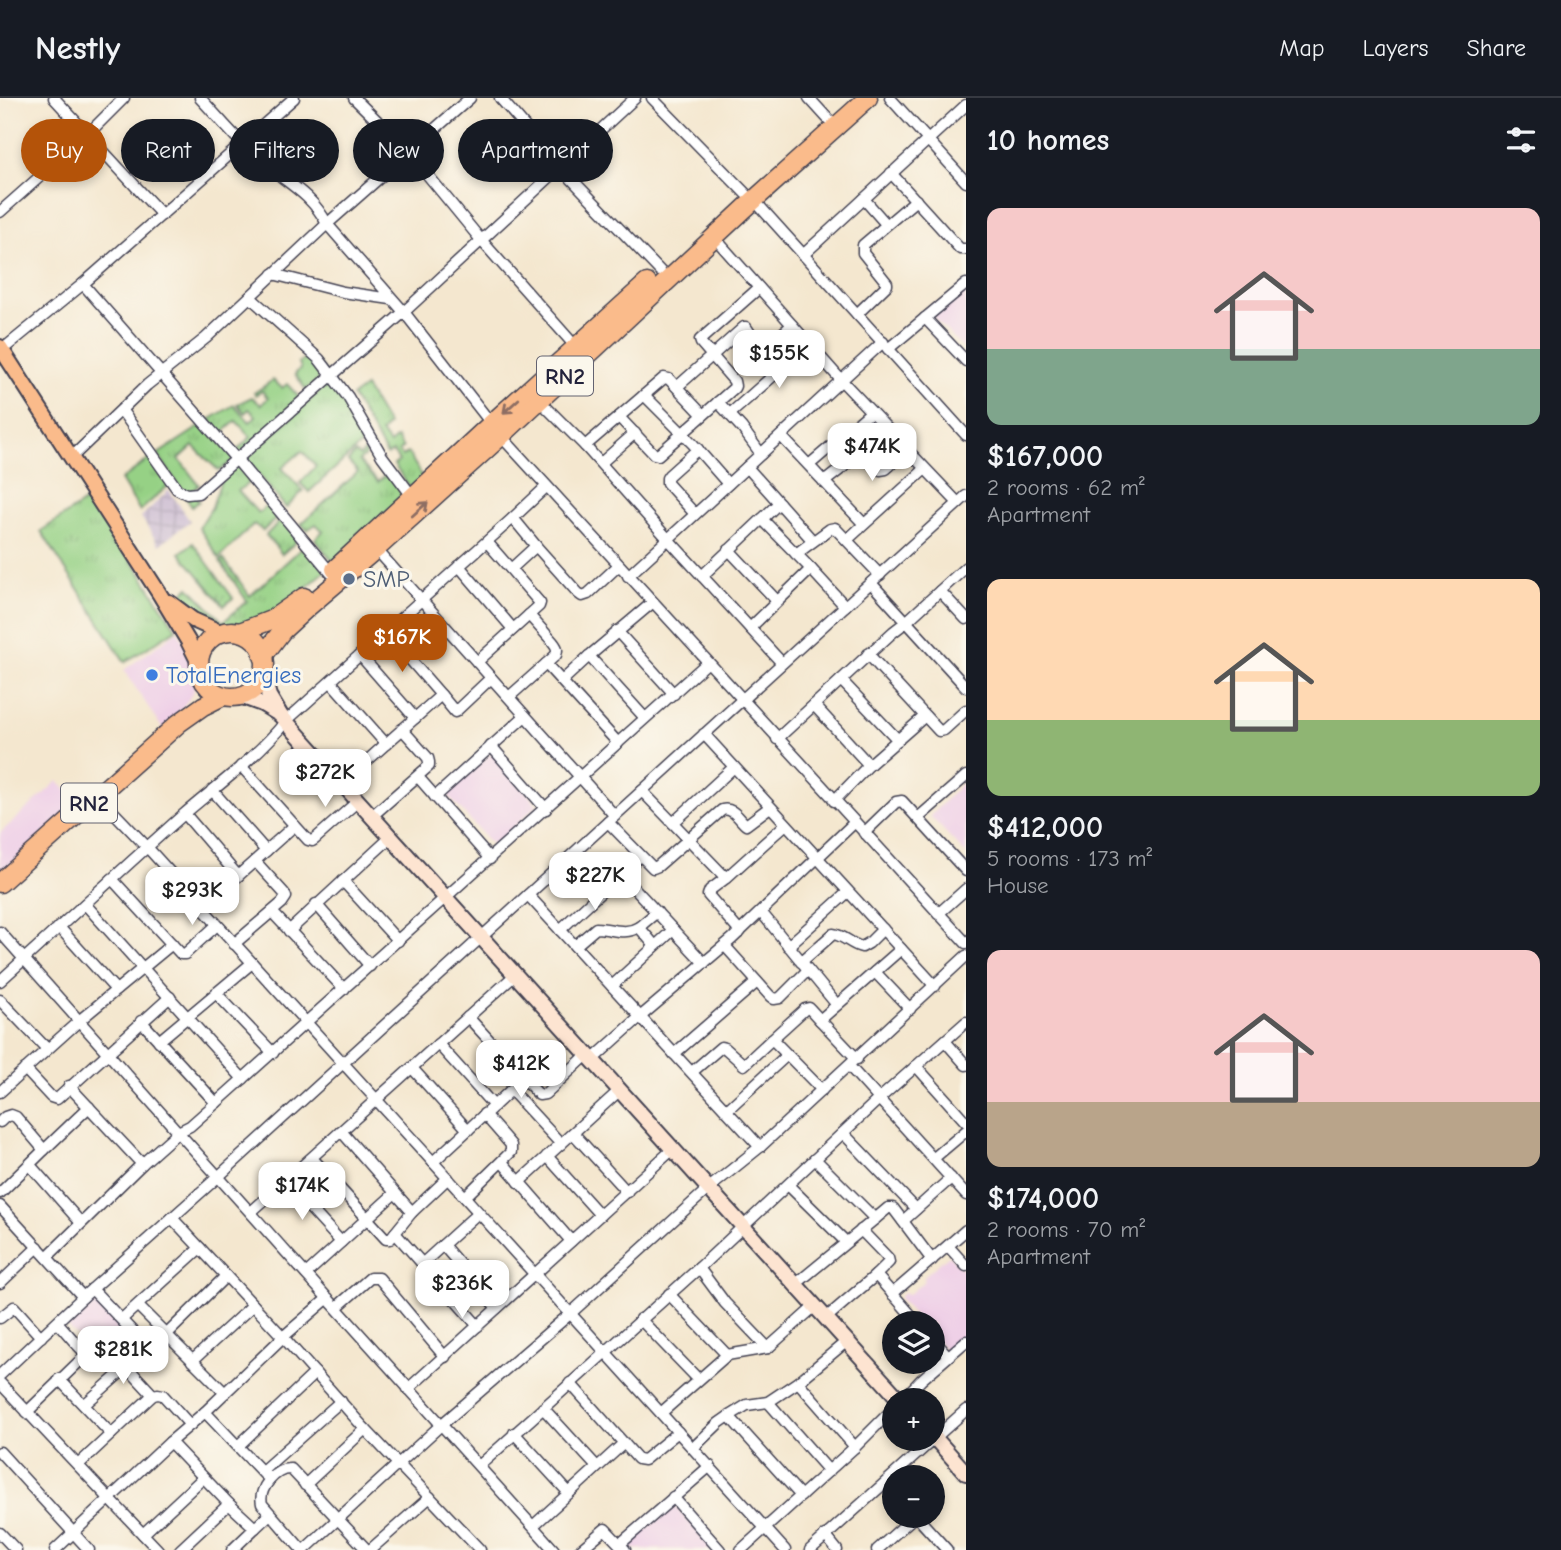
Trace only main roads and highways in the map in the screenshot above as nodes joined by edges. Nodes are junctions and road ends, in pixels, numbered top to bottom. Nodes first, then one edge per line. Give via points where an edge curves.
1 (853, 98) edge
2 (868, 98) edge
3 (750, 197) junction
4 (1, 348) edge
5 (496, 430) junction
6 (159, 593) junction
7 (231, 633) junction
8 (263, 665) junction
9 (201, 671) junction
10 (232, 696) junction
11 (179, 723) junction
12 (0, 883) edge

1 - 3 highway, RN2
2 - 3 highway, RN2
3 -> 5 highway, RN2 via 576,347
3 - 5 highway, RN2 via 714,237 539,400
4 - 6 main road
5 - 7 highway, RN2 via 412,496 301,599 259,626
8 -> 5 highway, RN2 via 282,631 376,549
6 - 7 main road via 183,614
6 - 9 main road
7 - 8 highway via 249,636 257,643
7 - 9 highway via 213,637 206,644
8 - 10 highway via 256,686
9 - 10 highway via 211,690
9 - 11 highway, RN2 via 190,708
10 - 11 highway, RN2 via 203,706
11 - 12 highway, RN2

